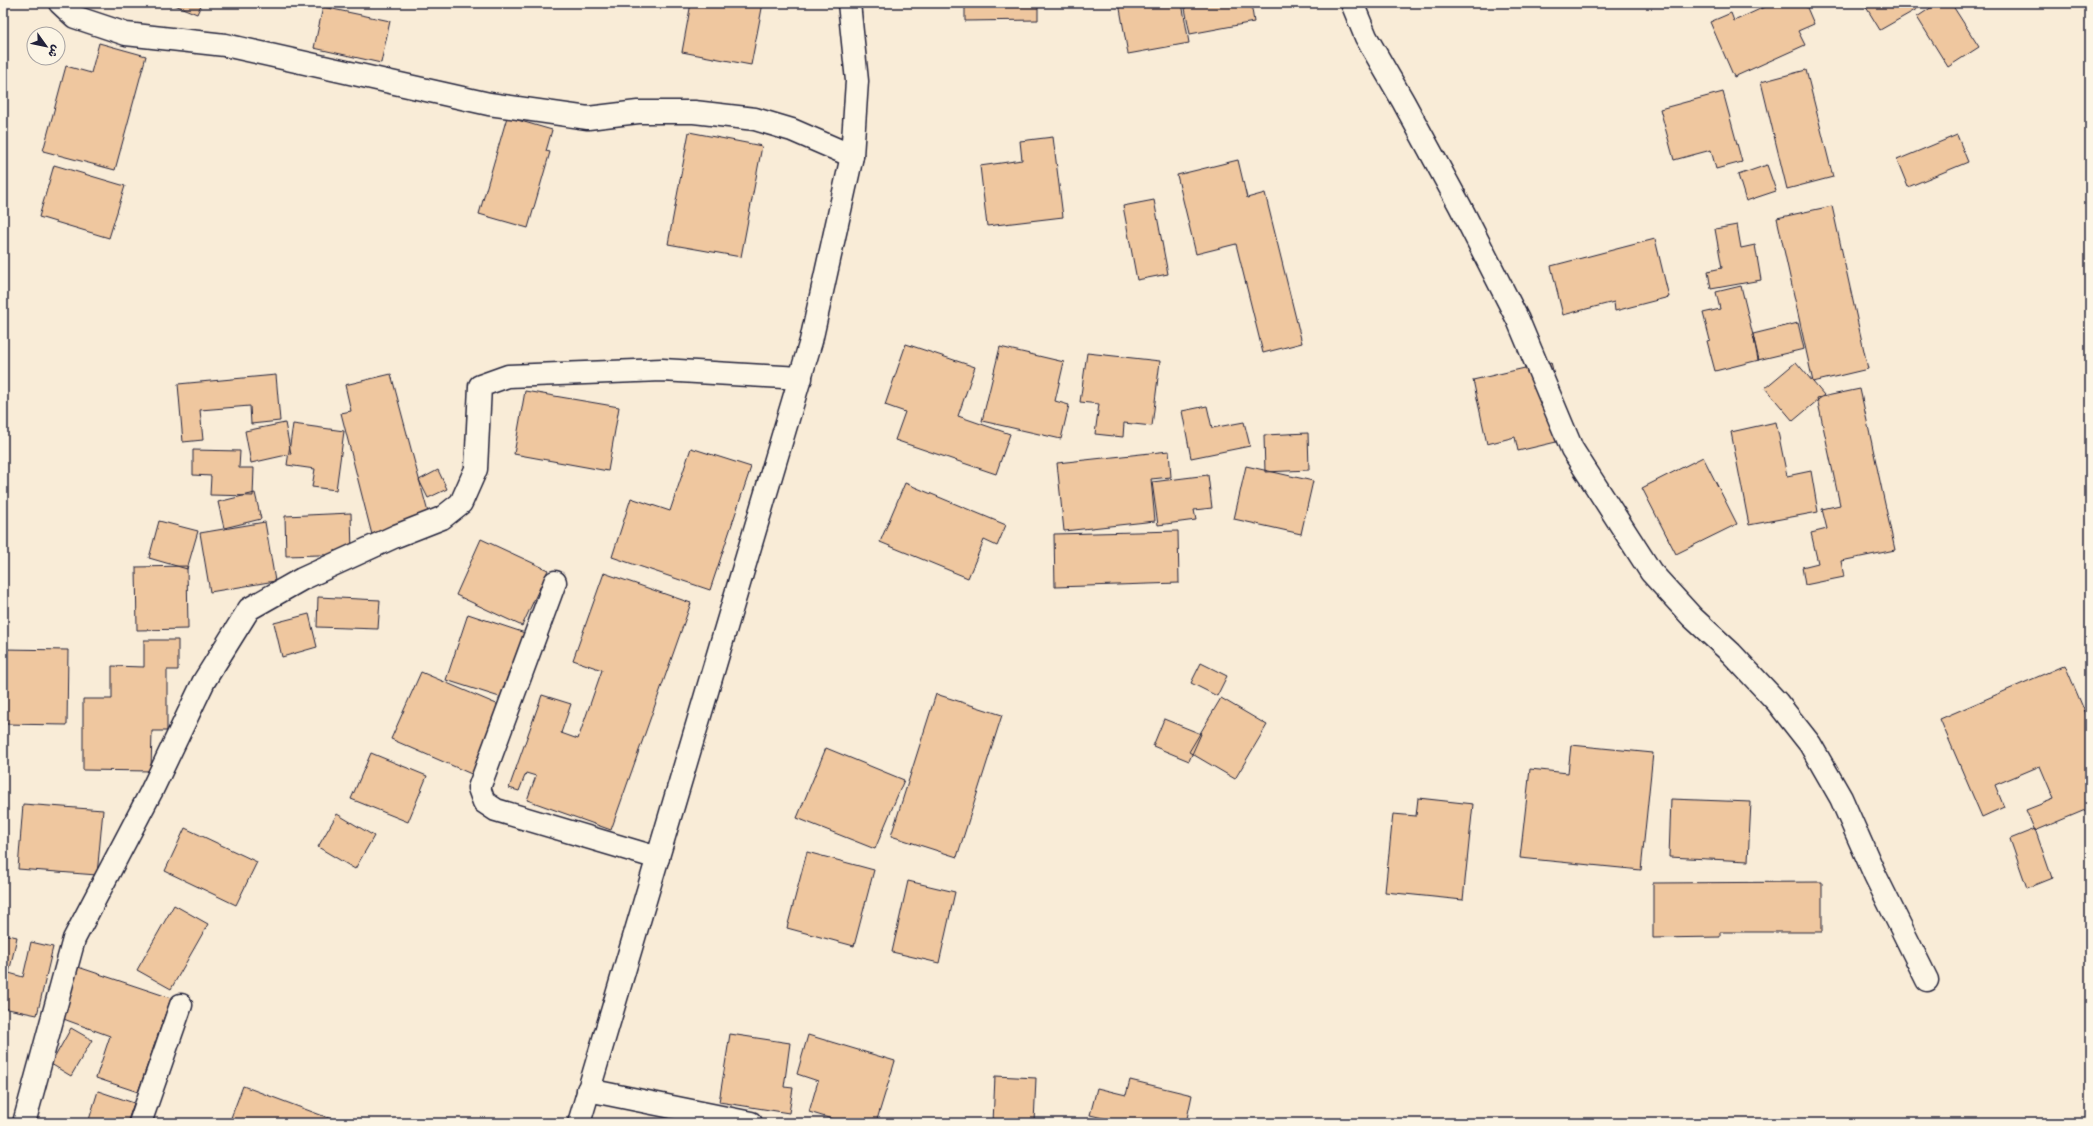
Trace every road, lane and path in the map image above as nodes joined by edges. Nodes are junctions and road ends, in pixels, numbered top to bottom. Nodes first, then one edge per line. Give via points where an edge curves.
1 (60, 3) edge
2 (849, 3) edge
3 (1352, 3) edge
4 (852, 156) junction
5 (801, 378) junction
6 (555, 582) dead end
7 (658, 858) junction
8 (1928, 980) dead end
9 (181, 1005) dead end
10 (588, 1090) junction
11 (24, 1123) edge
12 (140, 1123) edge
13 (579, 1123) edge
14 (751, 1123) edge

1 - 4 street via 75,17 126,34 225,45 489,104 588,118 638,112 694,112 755,119 792,130
2 - 4 street via 857,81
3 - 8 street via 1366,37 1460,206 1514,313 1572,449 1651,572 1692,617 1762,686 1810,744 1841,798 1875,875
4 - 5 street
5 - 7 street
5 - 11 street via 662,370 508,376 480,386 476,469 461,503 442,518 302,579 249,609 204,681 151,792 74,939
6 - 7 street via 479,788 484,802 496,810
7 - 10 street
9 - 12 street
10 - 13 street
10 - 14 street

